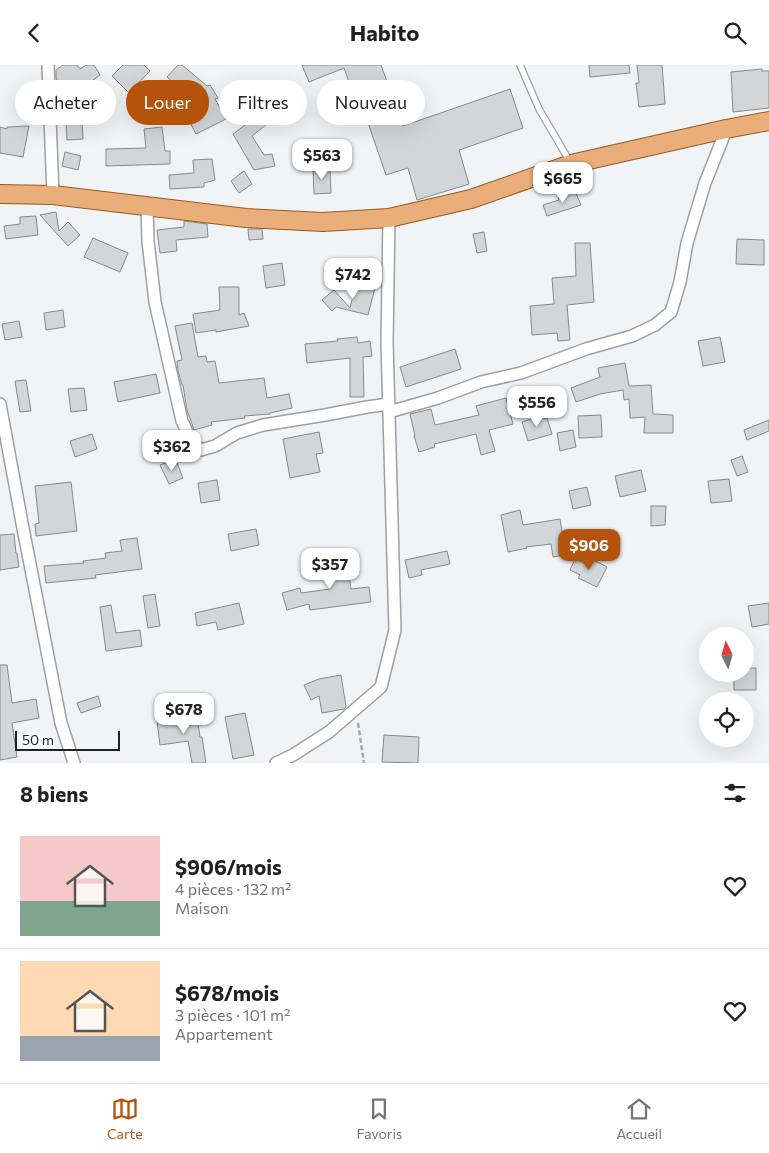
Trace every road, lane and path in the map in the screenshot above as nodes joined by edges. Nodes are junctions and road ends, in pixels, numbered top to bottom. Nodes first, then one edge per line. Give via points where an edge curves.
1 (48, 65) edge
2 (520, 65) edge
3 (769, 121) edge
4 (726, 129) junction
5 (571, 164) junction
6 (0, 194) edge
7 (53, 195) junction
8 (147, 205) junction
9 (389, 218) junction
10 (0, 404) edge
11 (389, 408) junction
12 (4, 452) edge
13 (356, 709) junction
14 (74, 763) edge
15 (276, 763) edge
16 (364, 763) edge

1 - 7 street
2 - 5 lane via 539,109
3 - 4 main road
4 - 5 main road
4 - 11 street via 687,243 672,312 632,336 438,398
5 - 9 main road via 471,199
6 - 7 main road
7 - 8 main road
8 - 9 main road via 323,222
8 - 11 street via 155,302 182,421 191,441 201,450 263,425 366,407
9 - 11 street
10 - 12 street
11 - 13 street via 395,630 381,687
12 - 14 street via 61,723
13 - 15 street via 329,732
13 - 16 path

